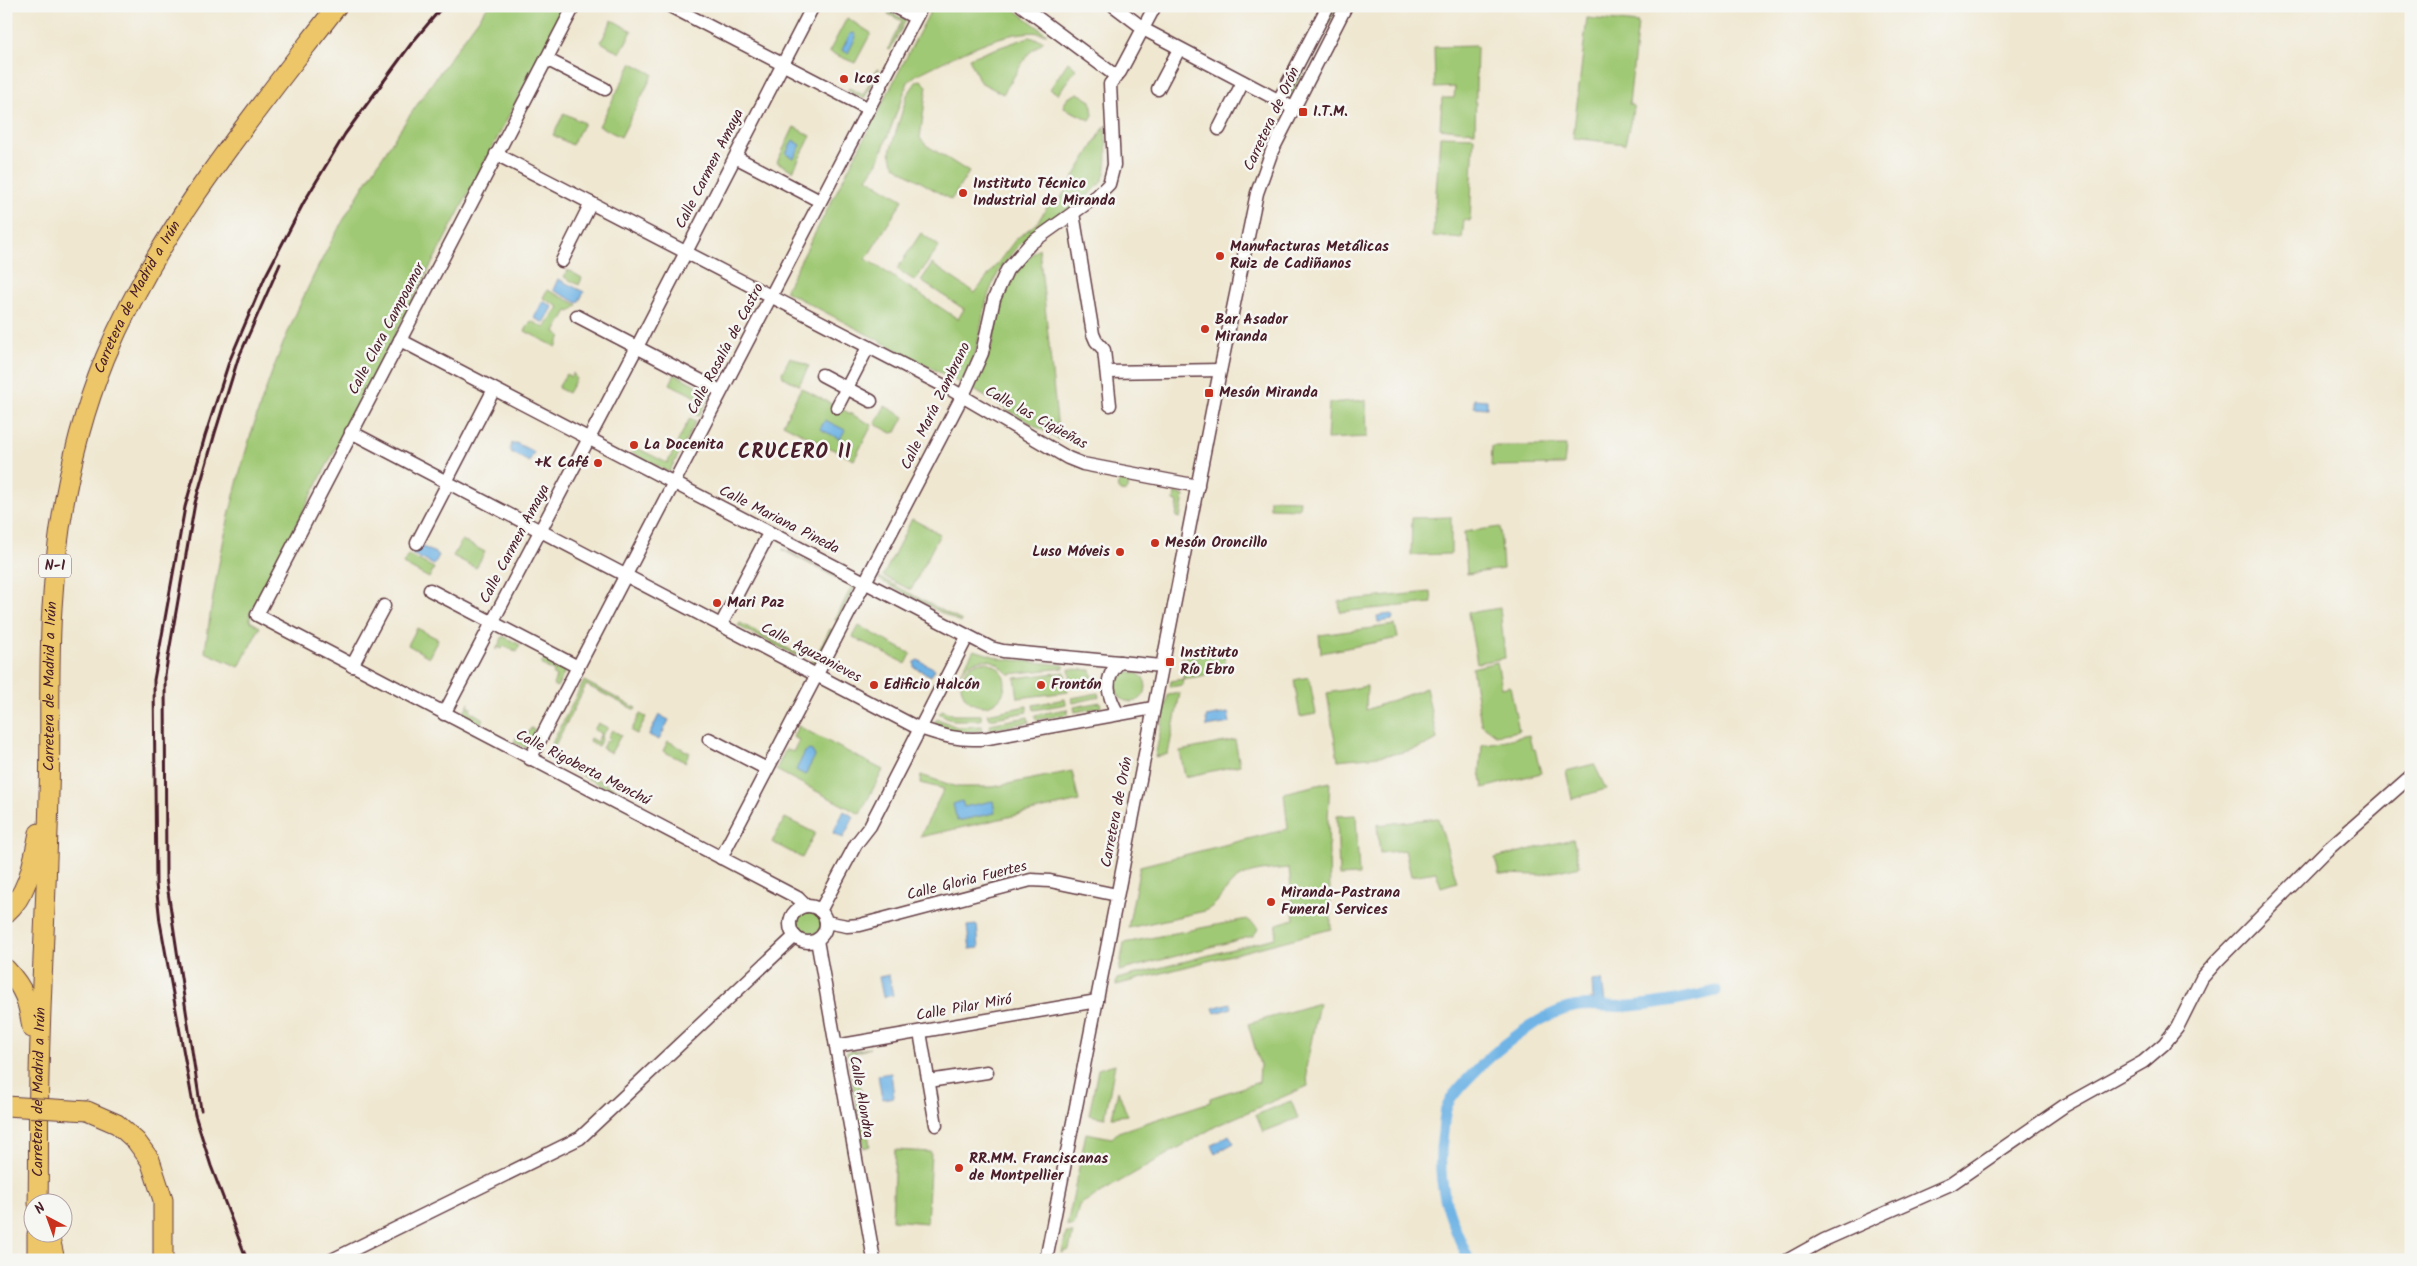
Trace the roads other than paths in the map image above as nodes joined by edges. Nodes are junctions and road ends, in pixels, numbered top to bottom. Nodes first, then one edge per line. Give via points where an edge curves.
1 (337, 6) edge
2 (574, 6) edge
3 (670, 6) edge
4 (813, 6) edge
5 (894, 6) edge
6 (922, 6) edge
7 (1022, 6) edge
8 (1114, 6) edge
9 (1156, 6) edge
10 (1328, 6) edge
11 (1346, 6) edge
12 (688, 10) edge
13 (910, 15) dead end
14 (1144, 29) junction
15 (1177, 53) dead end
16 (546, 59) junction
17 (782, 65) junction
18 (1116, 76) junction
19 (1243, 82) junction
20 (1158, 89) dead end
21 (605, 90) dead end
22 (1279, 100) junction
23 (1293, 108) junction
24 (868, 109) junction
25 (1219, 129) dead end
26 (496, 154) junction
27 (741, 160) dead end
28 (814, 198) dead end
29 (591, 203) junction
30 (1073, 213) junction
31 (686, 252) junction
32 (562, 261) dead end
33 (771, 296) junction
34 (577, 316) dead end
35 (400, 340) junction
36 (868, 347) junction
37 (642, 350) junction
38 (1220, 370) junction
39 (1107, 372) junction
40 (822, 375) dead end
41 (715, 388) dead end
42 (847, 388) junction
43 (491, 395) dead end
44 (962, 396) junction
45 (871, 401) dead end
46 (1110, 405) dead end
47 (836, 407) dead end
48 (351, 432) junction
49 (588, 439) junction
50 (448, 480) junction
51 (674, 484) junction
52 (1198, 486) junction
53 (540, 531) junction
54 (766, 539) dead end
55 (417, 543) dead end
56 (626, 575) junction
57 (865, 583) junction
58 (430, 590) dead end
59 (384, 606) dead end
60 (258, 615) joint
61 (724, 619) dead end
62 (492, 622) junction
63 (967, 637) junction
64 (1120, 662) junction
65 (352, 666) junction
66 (1162, 666) junction
67 (578, 667) junction
68 (817, 674) junction
69 (1153, 708) junction
70 (444, 714) junction
71 (1118, 714) junction
72 (920, 728) junction
73 (709, 739) dead end
74 (530, 759) junction
75 (767, 768) junction
76 (2411, 776) edge
77 (49, 790) junction
78 (720, 858) junction
79 (1117, 895) junction
80 (802, 902) junction
81 (6, 913) edge
82 (823, 916) junction
83 (795, 936) junction
84 (817, 940) junction
85 (6, 969) edge
86 (1097, 1001) junction
87 (921, 1037) junction
88 (836, 1046) junction
89 (987, 1072) dead end
90 (39, 1075) junction
91 (929, 1081) junction
92 (6, 1106) edge
93 (936, 1125) dead end
94 (38, 1178) junction
95 (38, 1194) edge
96 (41, 1194) edge
97 (37, 1244) edge
98 (52, 1244) edge
99 (36, 1260) edge
100 (55, 1260) edge
101 (163, 1260) edge
102 (332, 1260) edge
103 (874, 1260) edge
104 (1046, 1260) edge
105 (1788, 1260) edge

1 - 77 highway, Carretera de Madrid a Irún / N-I via 194,196 157,254 129,305 92,394 65,498 54,578
2 - 16 street, Calle Clara Campoamor
3 - 12 street
4 - 17 street, Calle Carmen Amaya
5 - 13 street
6 - 24 street, Calle Rosalía de Castro
7 - 18 street
8 - 14 street
9 - 14 street, Calle María Zambrano
10 - 22 street
11 - 23 street, Carretera de Orón
12 - 17 street
14 - 18 street, Calle María Zambrano
14 - 19 street
15 - 20 street
16 - 21 street
16 - 26 street, Calle Clara Campoamor
17 - 24 street
17 - 31 street, Calle Carmen Amaya
18 - 30 street, Calle María Zambrano via 1110,91 1112,176 1102,193
19 - 22 street
19 - 25 street
22 - 23 street
23 - 38 street, Carretera de Orón via 1272,151 1257,193
24 - 33 street, Calle Rosalía de Castro
26 - 29 street, Calle las Cigüeñas
26 - 35 street, Calle Clara Campoamor
27 - 28 street
29 - 31 street, Calle las Cigüeñas
29 - 32 street
30 - 39 street via 1094,334 1104,350
30 - 44 street, Calle María Zambrano via 1031,243 1007,270 994,300 982,353
31 - 33 street, Calle las Cigüeñas
31 - 37 street, Calle Carmen Amaya
33 - 36 street, Calle las Cigüeñas
33 - 51 street, Calle Rosalía de Castro
34 - 37 street
35 - 48 street, Calle Clara Campoamor
35 - 49 street, Calle Mariana Pineda
36 - 42 street
36 - 44 street, Calle las Cigüeñas
37 - 41 street
37 - 49 street, Calle Carmen Amaya
38 - 39 street
38 - 52 street, Carretera de Orón
39 - 46 street
40 - 42 street
42 - 45 street
42 - 47 street
43 - 50 street
44 - 52 street, Calle las Cigüeñas via 1076,461
44 - 57 street, Calle María Zambrano
48 - 50 street, Calle Aguzanieves
48 - 60 street, Calle Clara Campoamor
49 - 51 street, Calle Mariana Pineda
49 - 53 street, Calle Carmen Amaya
50 - 53 street, Calle Aguzanieves
50 - 55 street
51 - 56 street, Calle Rosalía de Castro
51 - 57 street, Calle Mariana Pineda
52 - 66 street, Carretera de Orón
53 - 56 street, Calle Aguzanieves
53 - 62 street, Calle Carmen Amaya
54 - 61 street
56 - 67 street, Calle Rosalía de Castro
56 - 68 street, Calle Aguzanieves
57 - 63 street, Calle Mariana Pineda
57 - 68 street, Calle María Zambrano
58 - 62 street, Calle Carmen Amaya
59 - 65 street
60 - 65 street, Calle Rigoberta Menchú
62 - 67 street
62 - 70 street, Calle Carmen Amaya
63 - 64 street, Calle Mariana Pineda via 1003,651
63 - 72 street
64 - 66 street, Calle Mariana Pineda
64 - 71 street via 1110,673 1108,689
65 - 70 street, Calle Rigoberta Menchú
66 - 69 street, Carretera de Orón
67 - 74 street, Calle Rosalía de Castro
68 - 72 street, Calle Aguzanieves
68 - 75 street, Calle María Zambrano
69 - 71 street, Calle Aguzanieves
69 - 79 street, Carretera de Orón
70 - 74 street, Calle Rigoberta Menchú
71 - 72 street, Calle Aguzanieves via 974,740 953,739
72 - 82 street via 870,826 856,844
73 - 75 street
74 - 78 street, Calle Rigoberta Menchú
75 - 78 street, Calle María Zambrano
76 - 105 street via 2327,850 2217,961 2202,978 2177,1028 2154,1054 2064,1106 1951,1184 1824,1240
77 - 81 highway via 26,884 15,905
77 - 90 highway, Carretera de Madrid a Irún / N-I
78 - 80 street, Calle Rigoberta Menchú
79 - 82 street, Calle Gloria Fuertes via 1031,880 860,925 847,926
79 - 86 street, Carretera de Orón
80 - 82 street
80 - 83 street via 790,921
82 - 84 street via 824,932
83 - 84 street via 803,941
83 - 102 street via 580,1138
84 - 88 street, Calle Alondra
85 - 90 highway via 28,1002
86 - 87 street, Calle Pilar Miró
86 - 104 street, Carretera de Orón
87 - 88 street, Calle Pilar Miró
87 - 91 street, Calle Pilar Miró
88 - 103 street, Calle Alondra
89 - 91 street
90 - 94 highway, Carretera de Madrid a Irún / N-I
91 - 93 street, Calle Pilar Miró
92 - 101 highway, bridge via 87,1111 117,1124 136,1141 150,1160 164,1200
94 - 95 highway, Carretera de Madrid a Irún / N-I
94 - 96 highway
97 - 99 highway
98 - 100 highway

